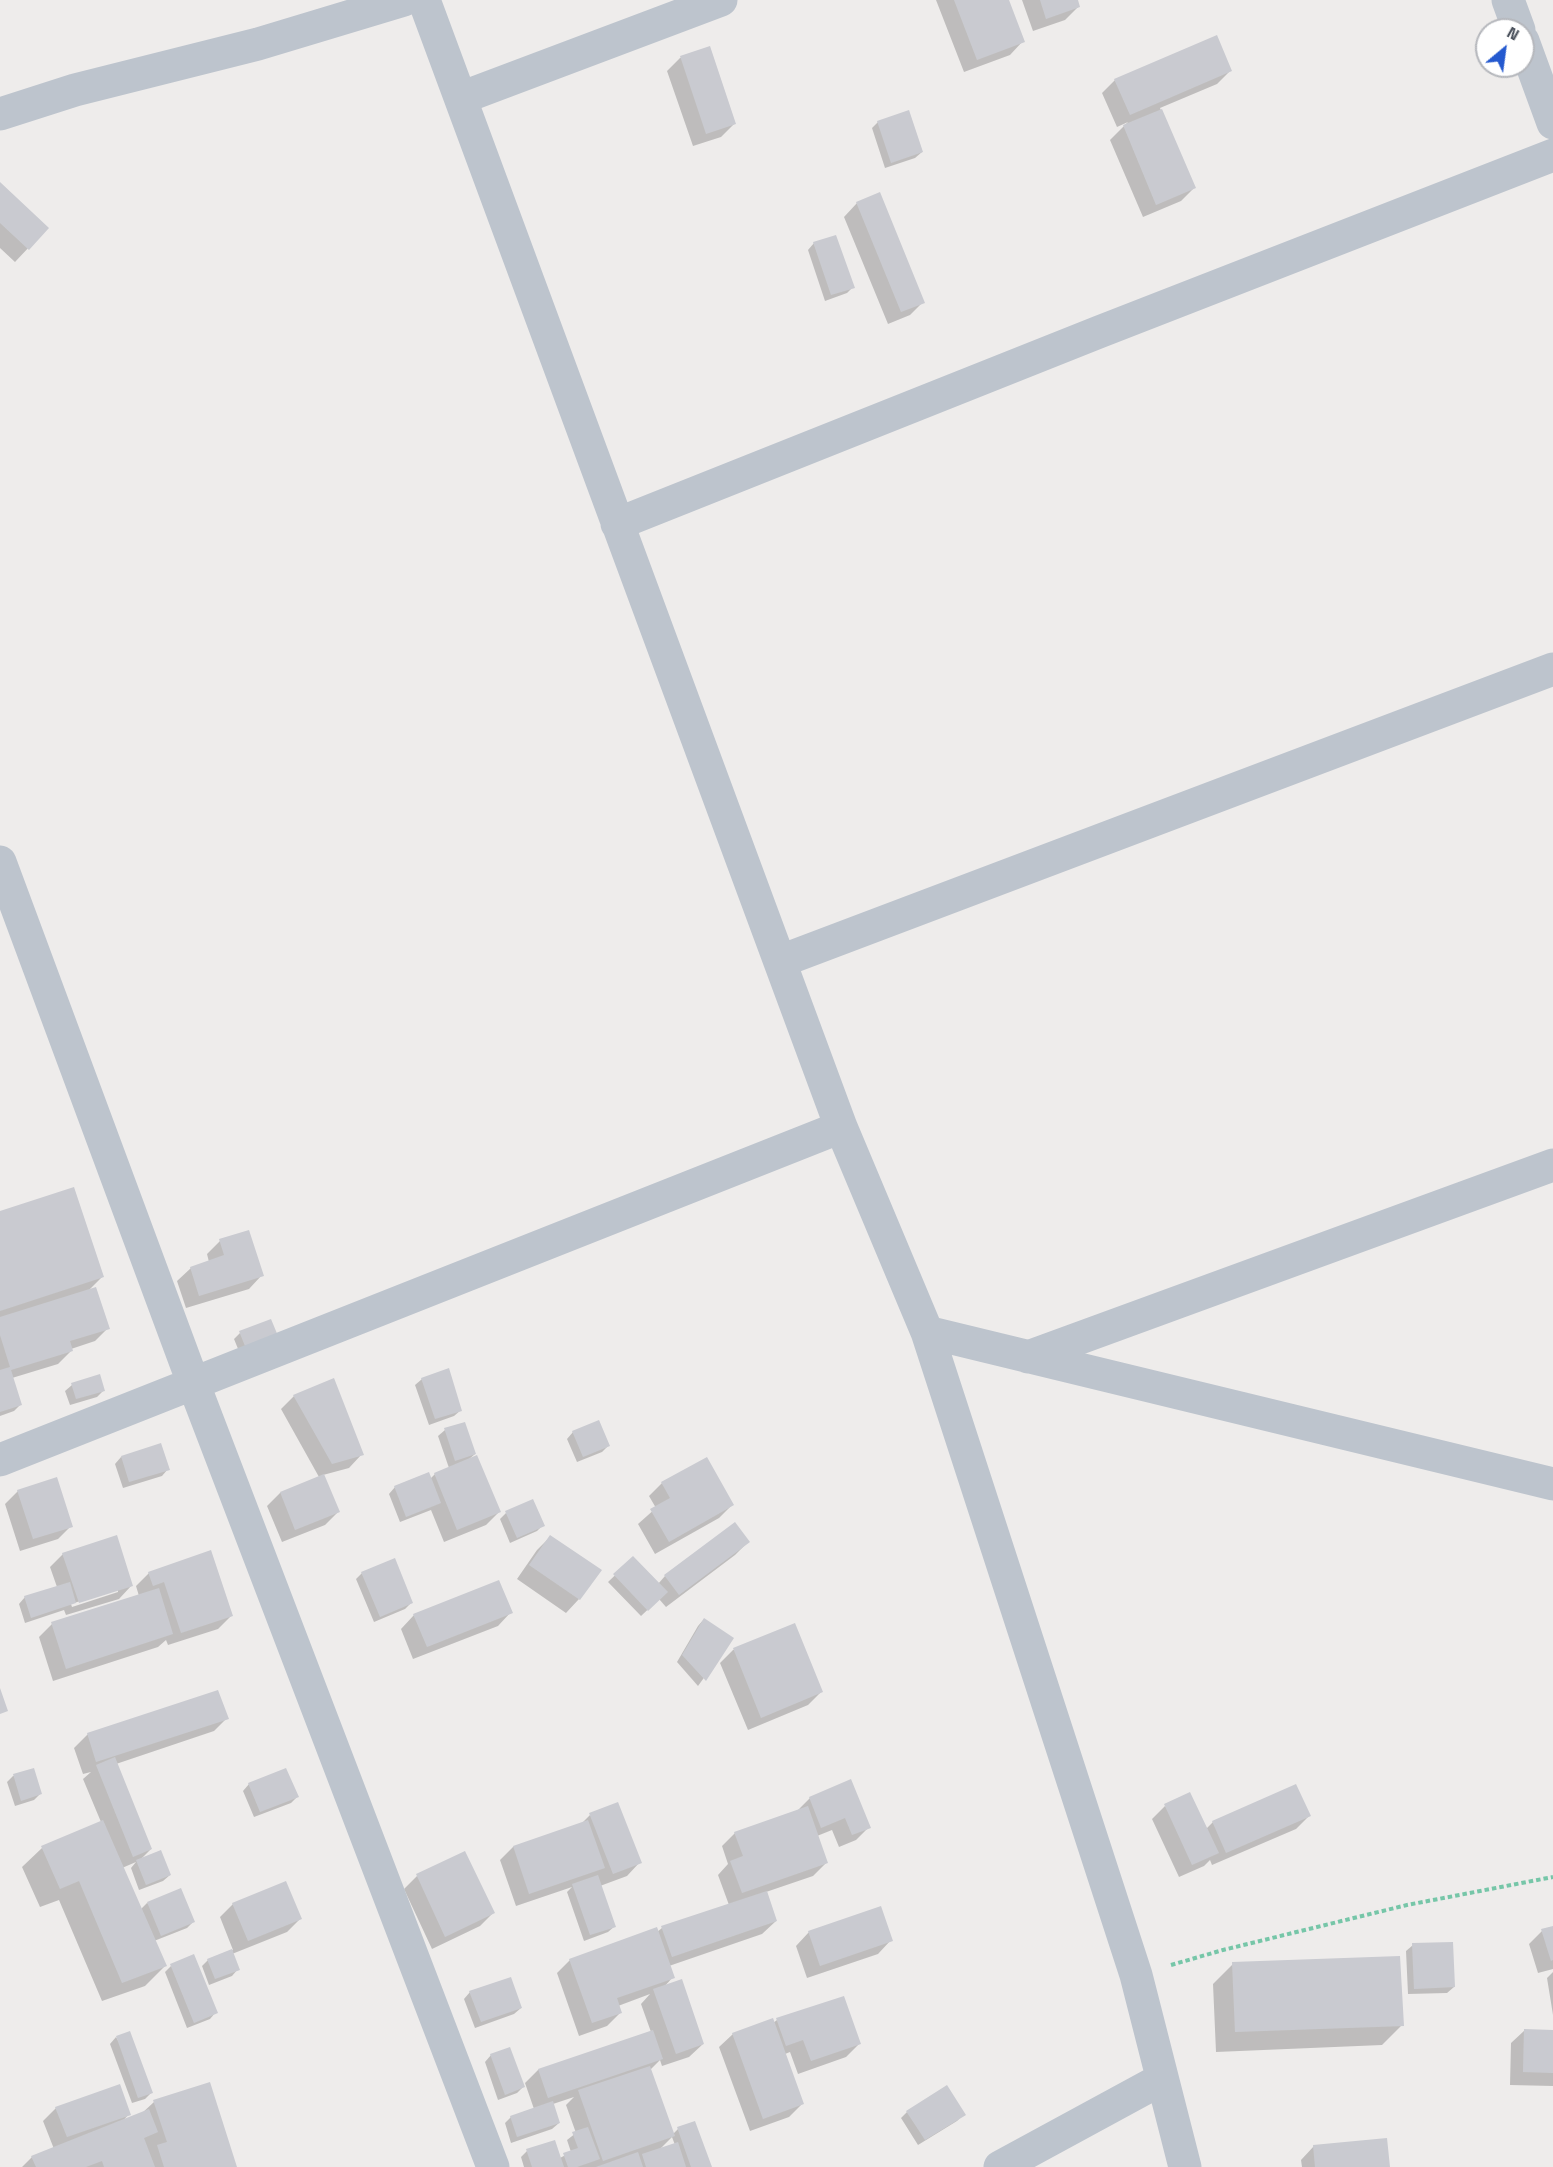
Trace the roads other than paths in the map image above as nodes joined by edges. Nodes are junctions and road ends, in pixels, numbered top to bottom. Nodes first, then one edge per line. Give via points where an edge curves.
1 (404, 0) edge
2 (424, 0) edge
3 (721, 0) edge
4 (1508, 0) edge
5 (1515, 18) edge
6 (1535, 74) edge
7 (461, 98) junction
8 (0, 114) edge
9 (1553, 123) edge
10 (1553, 155) edge
11 (617, 524) junction
12 (1553, 669) edge
13 (0, 862) edge
14 (781, 961) junction
15 (841, 1127) junction
16 (1553, 1165) edge
17 (927, 1332) junction
18 (1028, 1357) junction
19 (194, 1384) junction
20 (0, 1460) edge
21 (1553, 1484) edge
22 (1162, 2079) junction
23 (493, 2167) edge
24 (1000, 2167) edge
25 (1185, 2167) edge

1 - 8 street
2 - 7 street
3 - 7 street
4 - 5 street
6 - 9 street
7 - 11 street
10 - 11 street
11 - 14 street
12 - 14 street
13 - 19 street
14 - 15 street
15 - 17 street
15 - 19 street
16 - 18 street
17 - 18 street
17 - 22 street via 1136,1975
18 - 21 street
19 - 20 street
19 - 23 street
22 - 24 street
22 - 25 street

